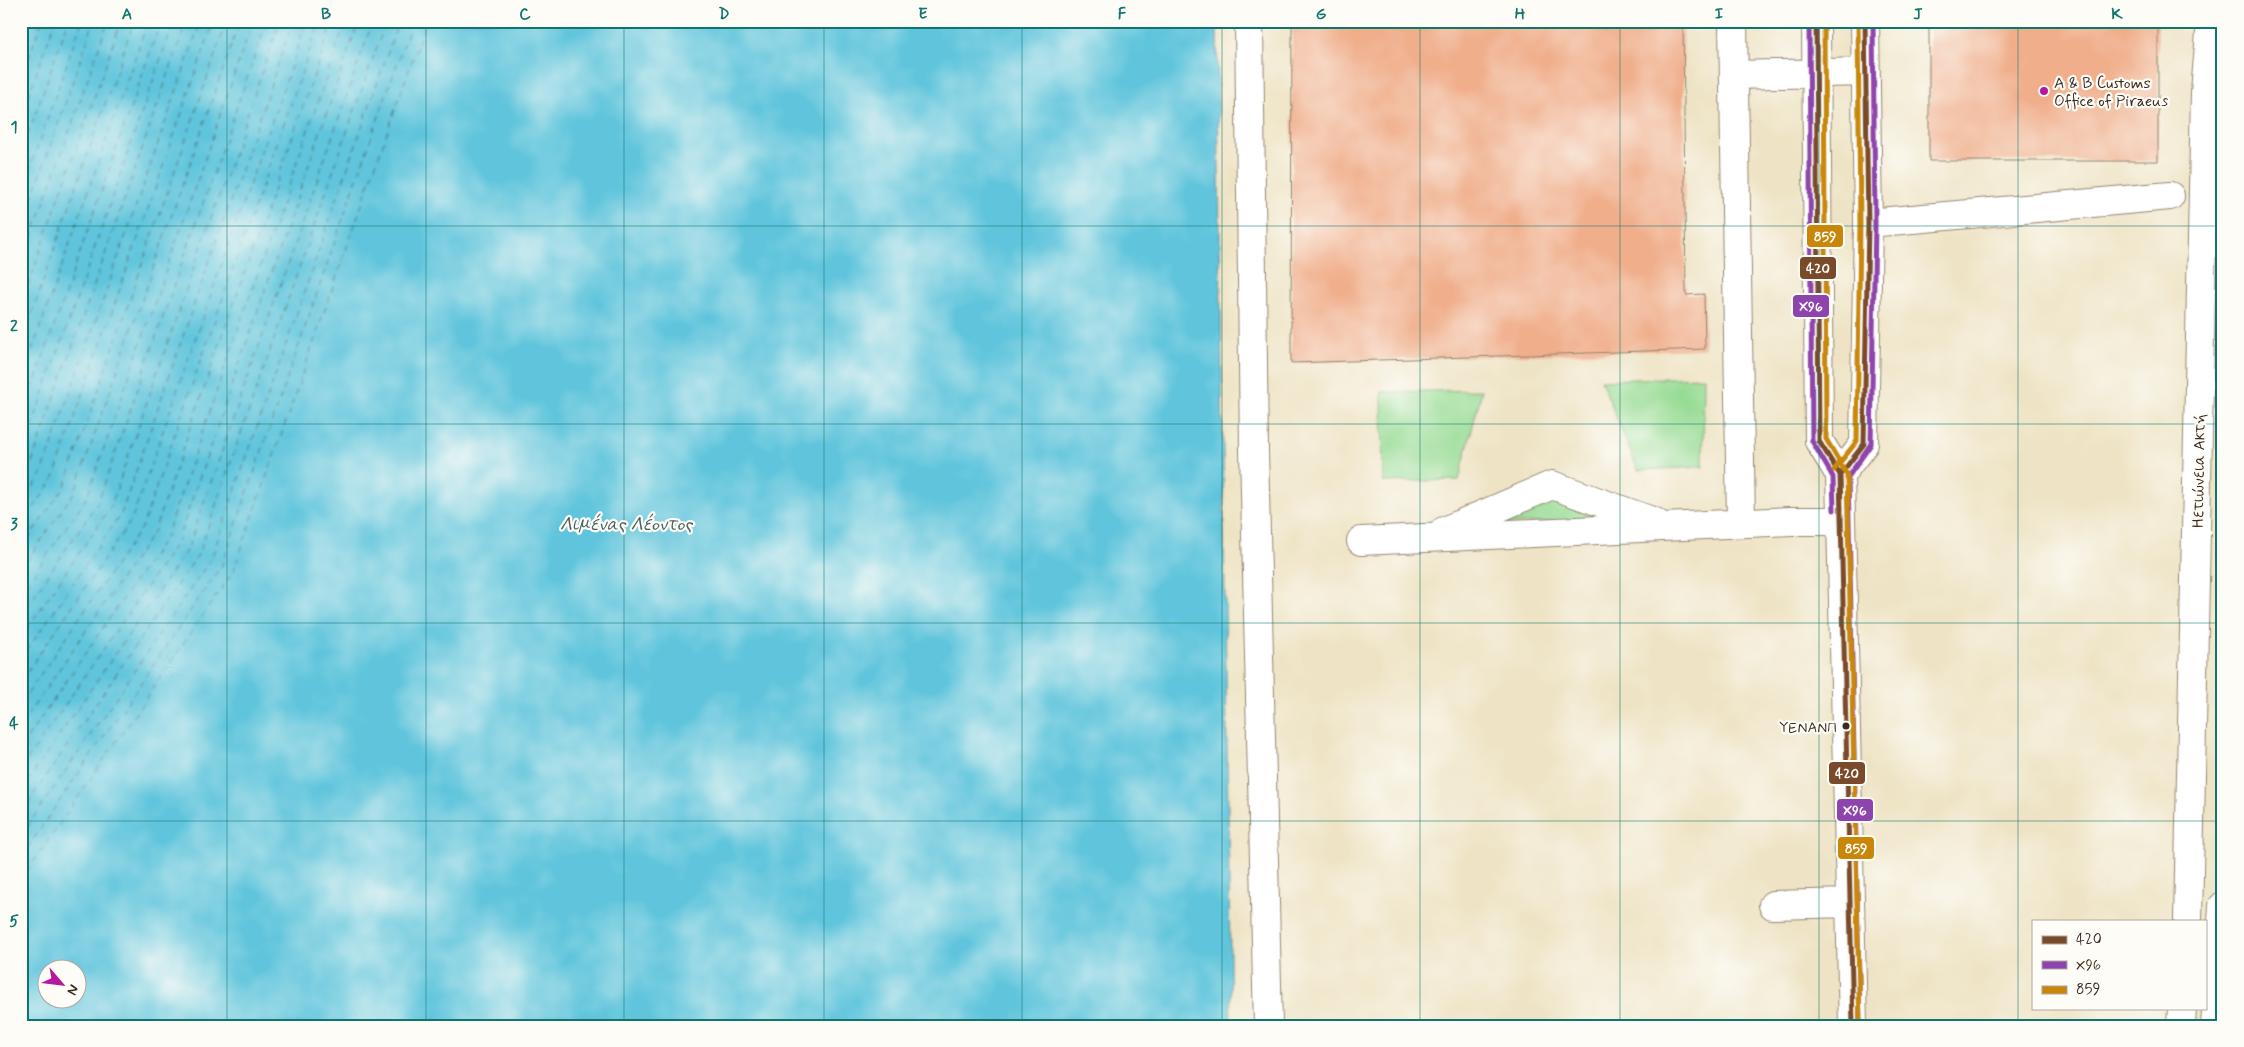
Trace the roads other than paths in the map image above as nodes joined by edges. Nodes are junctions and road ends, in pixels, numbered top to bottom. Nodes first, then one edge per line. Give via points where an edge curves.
1 (1249, 21) edge
2 (1733, 21) edge
3 (1816, 21) edge
4 (1865, 21) edge
5 (2211, 21) edge
6 (1865, 72) junction
7 (1817, 73) junction
8 (1734, 75) junction
9 (2170, 196) dead end
10 (1868, 223) junction
11 (1840, 474) junction
12 (1841, 521) junction
13 (1741, 524) junction
14 (1668, 527) junction
15 (1427, 538) junction
16 (1361, 541) dead end
17 (1849, 903) junction
18 (1773, 905) dead end
19 (2223, 906) edge
20 (2188, 920) edge
21 (2182, 1010) edge
22 (1268, 1026) edge
23 (1853, 1026) edge
24 (2181, 1026) edge
25 (2215, 1026) edge

1 - 22 street via 1254,450
2 - 8 street
3 - 7 street
4 - 6 street
5 - 20 street, Ηετιώνεια Ακτή via 2205,102
6 - 7 street
6 - 10 street
7 - 8 street
7 - 11 street via 1819,441
8 - 13 street
9 - 10 street
10 - 11 street via 1864,444
11 - 12 street
12 - 13 street
12 - 17 street
13 - 14 street
14 - 15 street
14 - 15 street via 1552,485
15 - 16 street
17 - 18 street
17 - 23 street
19 - 25 street
21 - 24 street

